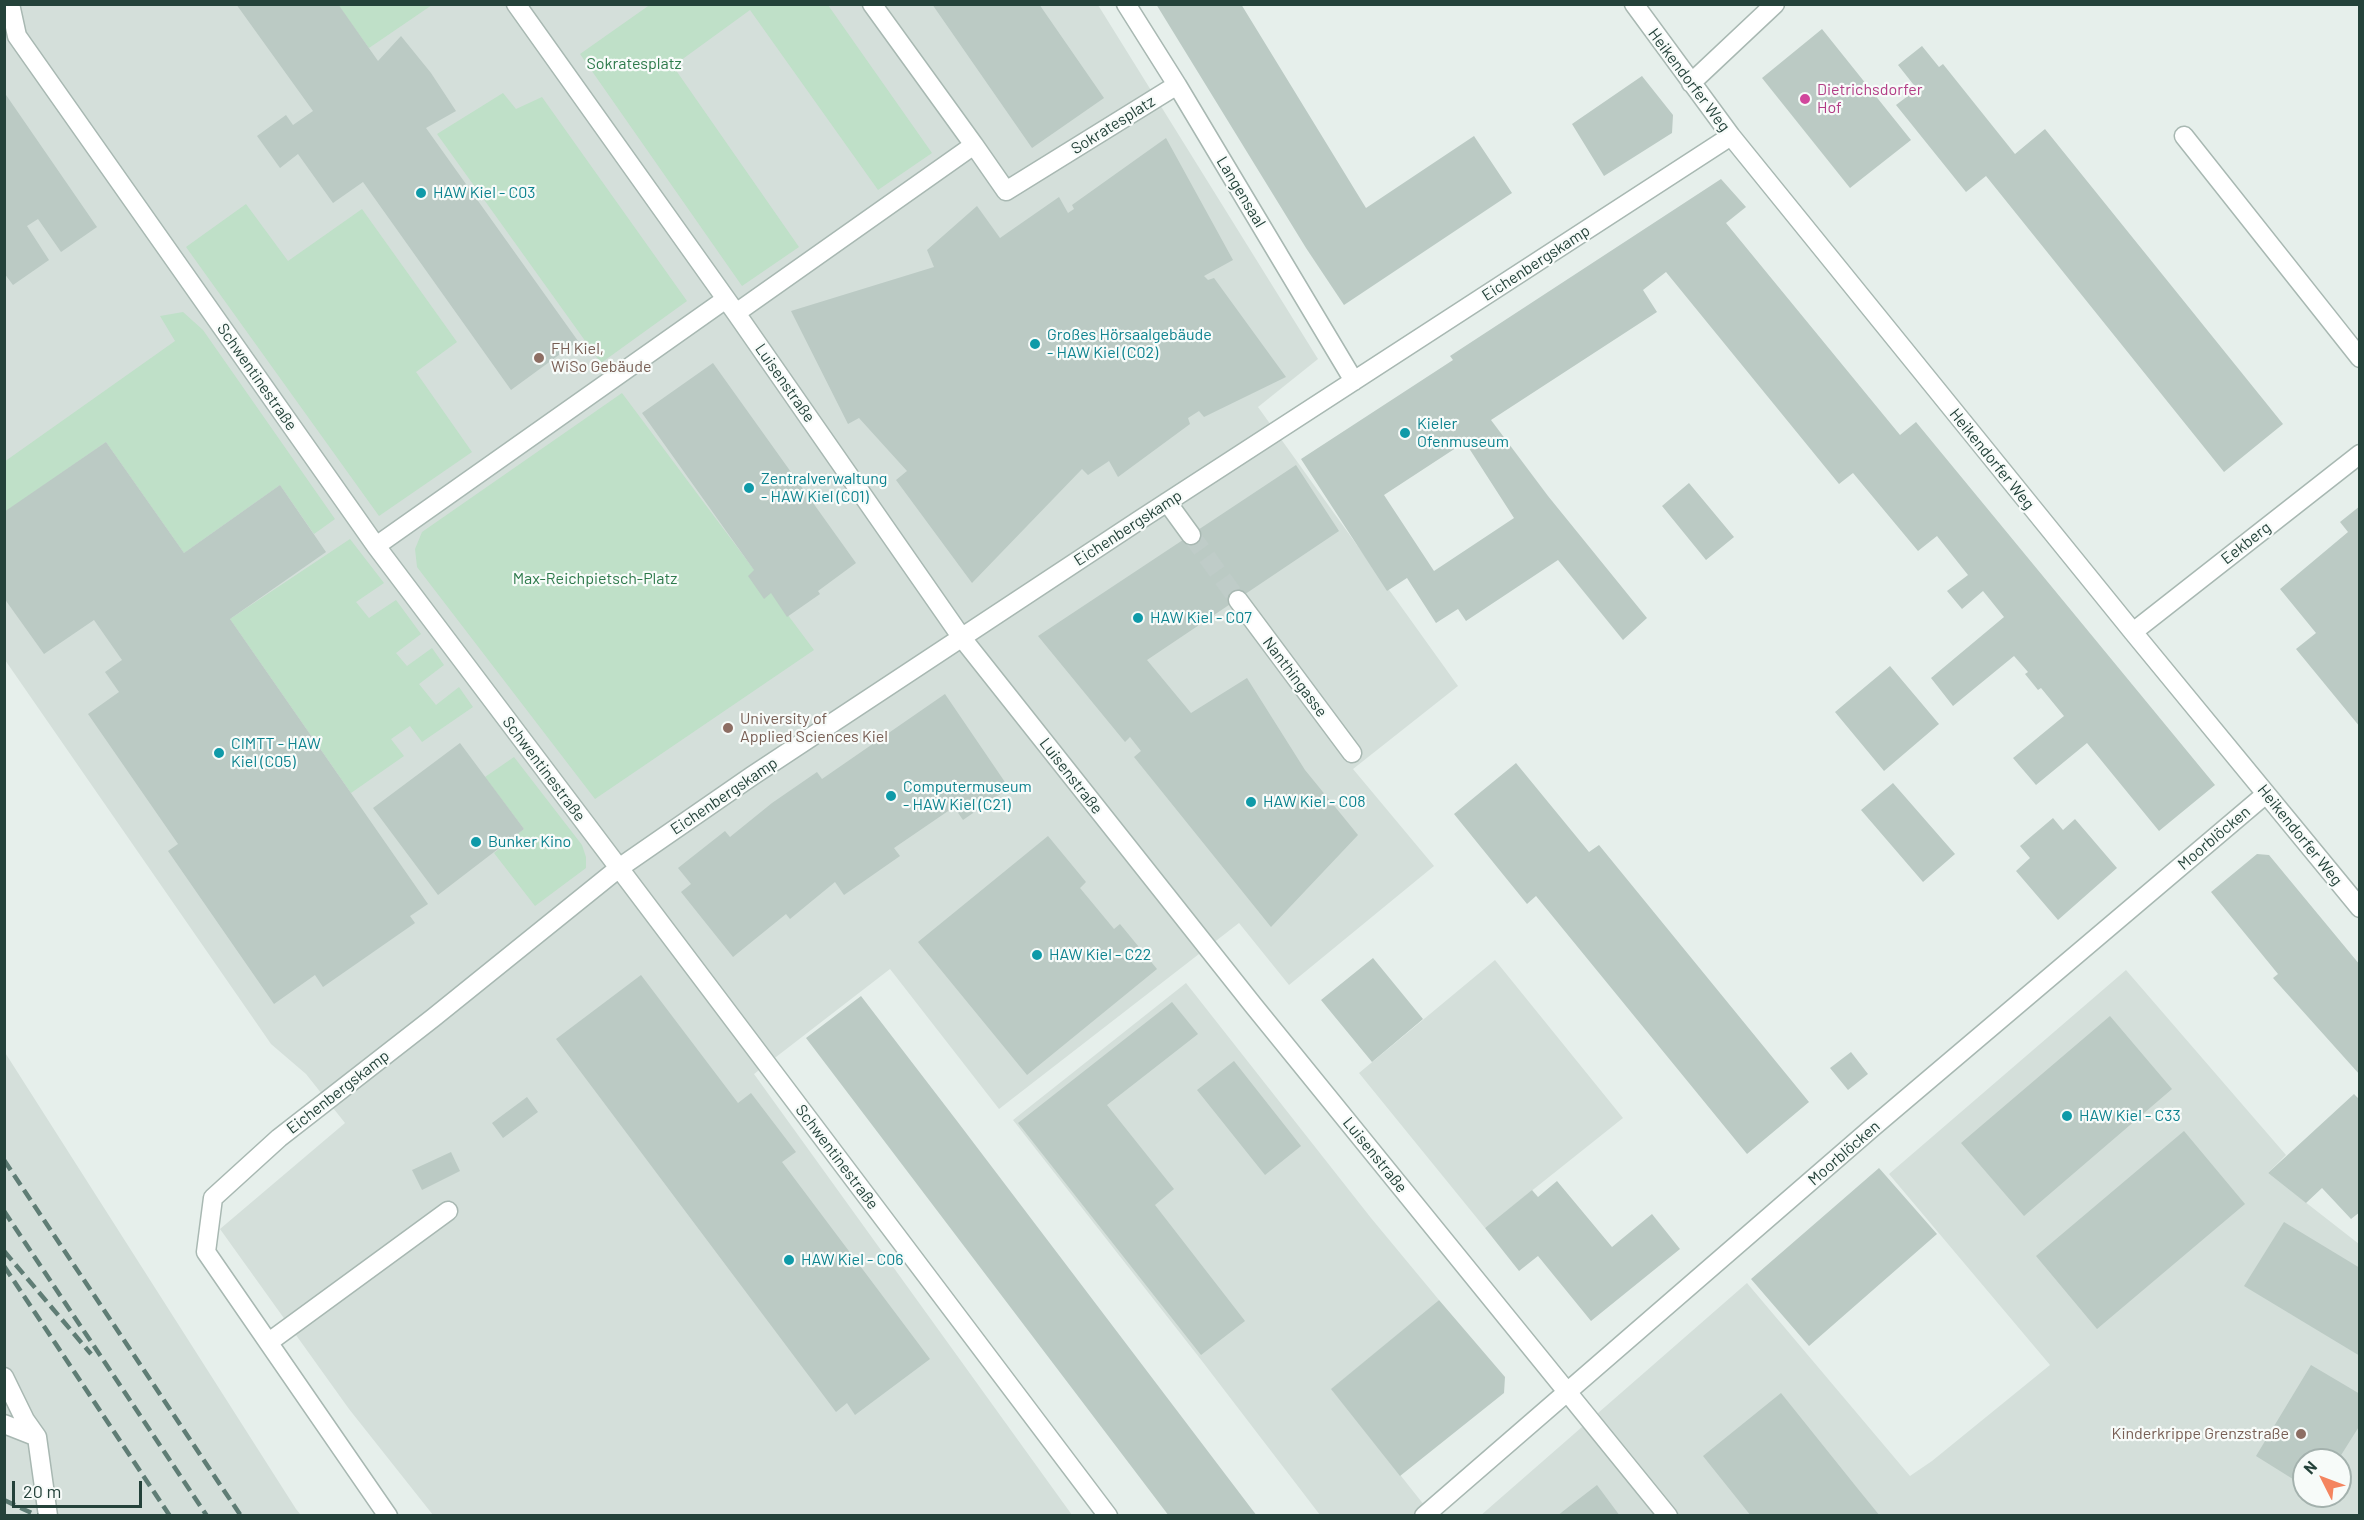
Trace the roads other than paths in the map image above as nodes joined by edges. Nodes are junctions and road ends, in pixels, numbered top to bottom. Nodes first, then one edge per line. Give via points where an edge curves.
1 (10, 4) edge
2 (872, 4) edge
3 (1126, 4) edge
4 (1634, 4) edge
5 (1775, 4) edge
6 (520, 6) edge
7 (1691, 83) junction
8 (1177, 85) junction
9 (1731, 136) junction
10 (2184, 136) dead end
11 (974, 145) junction
12 (731, 306) junction
13 (2360, 358) edge
14 (1354, 381) junction
15 (2360, 454) edge
16 (1167, 502) junction
17 (1191, 535) tunnel mouth
18 (376, 546) junction
19 (1238, 600) tunnel mouth
20 (2133, 632) junction
21 (962, 638) junction
22 (1352, 753) dead end
23 (2266, 794) junction
24 (619, 868) junction
25 (2360, 908) edge
26 (448, 1212) dead end
27 (269, 1342) junction
28 (4, 1377) edge
29 (1568, 1393) junction
30 (4, 1424) edge
31 (37, 1437) junction
32 (48, 1515) edge
33 (388, 1515) edge
34 (1108, 1515) edge
35 (1425, 1515) edge
36 (1668, 1515) edge

1 - 18 street, Schwentinestraße via 17,36
2 - 11 street, Sokratesplatz
3 - 8 street, Langensaal
4 - 7 street, Heikendorfer Weg
5 - 7 street
6 - 12 street, Luisenstraße
7 - 9 street, Heikendorfer Weg
8 - 11 street, Sokratesplatz via 1006,191
8 - 14 street, Langensaal
9 - 14 street, Eichenbergskamp
9 - 20 street, Heikendorfer Weg
10 - 13 street
11 - 12 street
12 - 18 street
12 - 21 street, Luisenstraße
14 - 16 street, Eichenbergskamp
15 - 20 street, Eekberg
16 - 17 street
16 - 21 street, Eichenbergskamp
18 - 24 street, Schwentinestraße
19 - 22 street, Nanthingasse
20 - 23 street, Heikendorfer Weg
21 - 24 street, Eichenbergskamp
21 - 29 street, Luisenstraße
23 - 25 street, Heikendorfer Weg
23 - 29 street, Moorblöcken
24 - 27 street, Eichenbergskamp via 279,1138 213,1198 206,1252
24 - 34 street, Schwentinestraße
26 - 27 street
27 - 33 street, Eichenbergskamp
28 - 31 street
29 - 35 street, Moorblöcken
29 - 36 street, Luisenstraße
30 - 31 street
31 - 32 street

